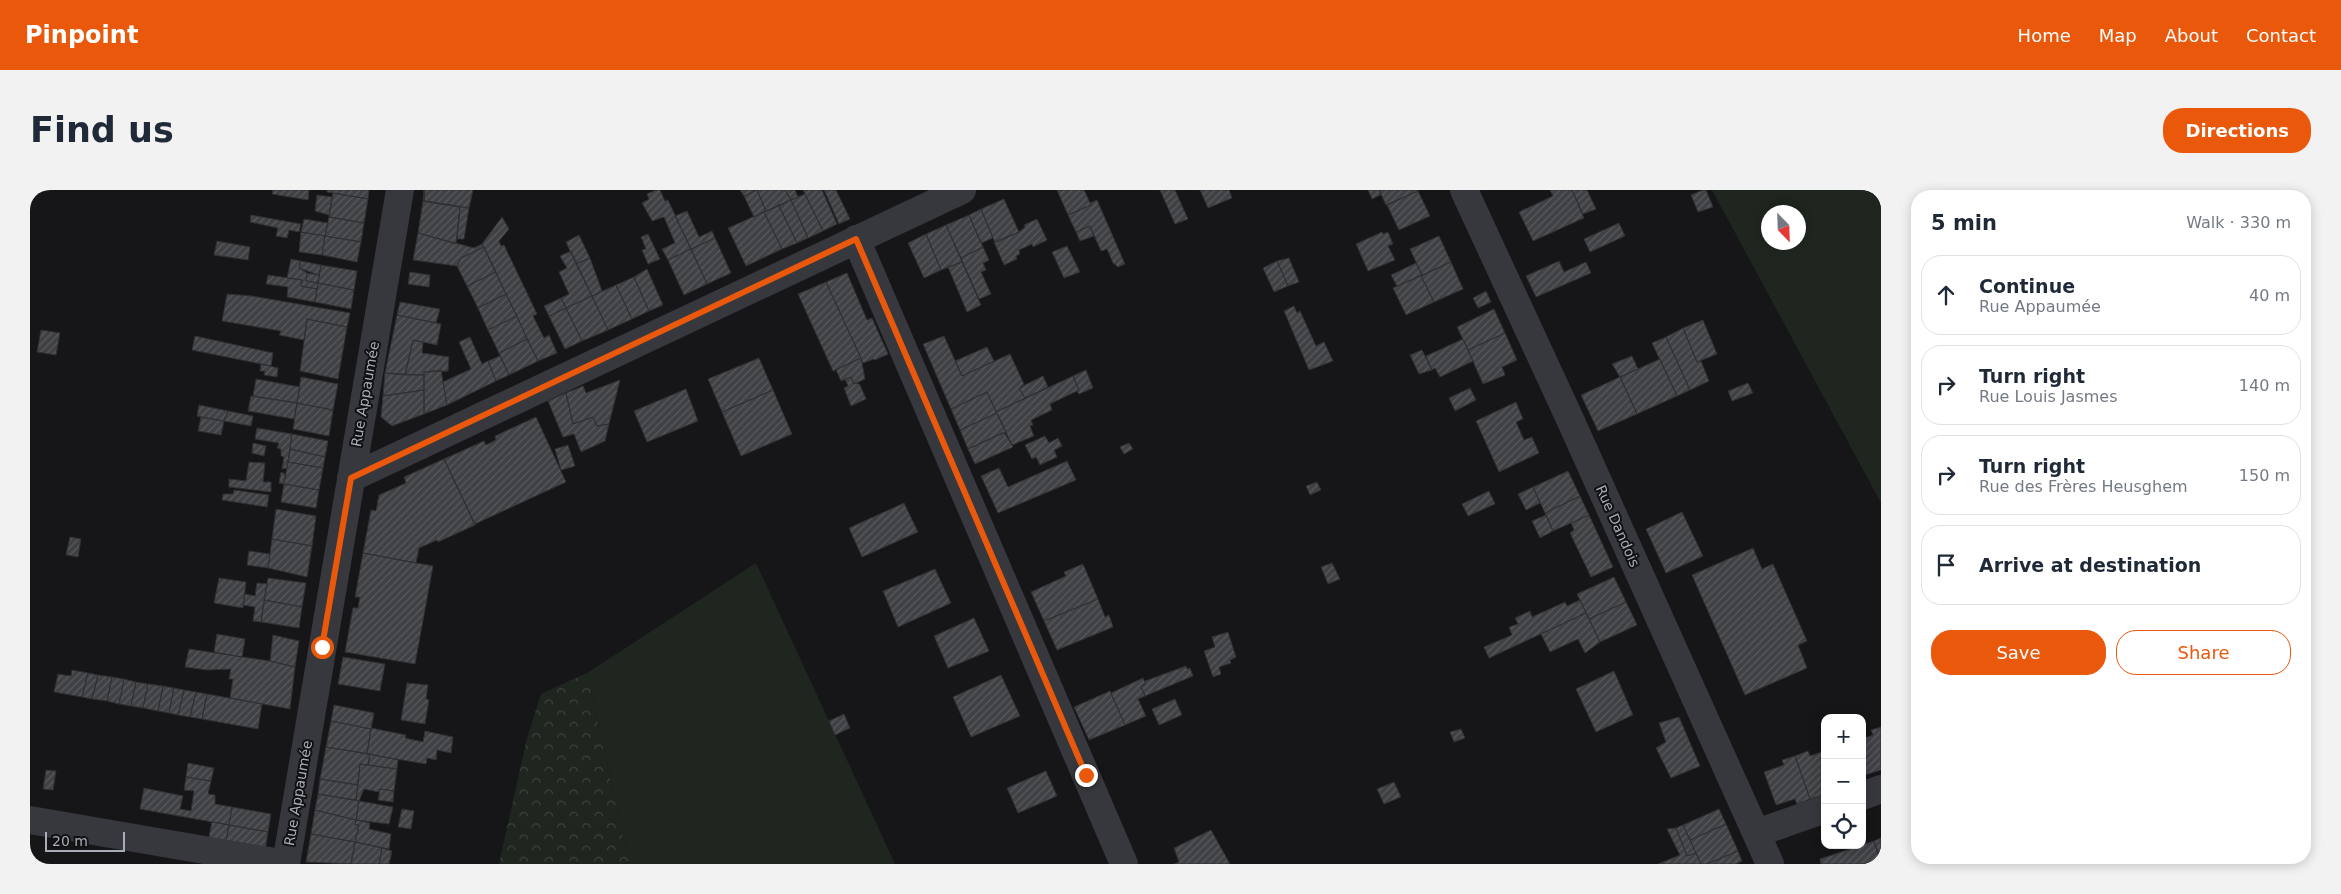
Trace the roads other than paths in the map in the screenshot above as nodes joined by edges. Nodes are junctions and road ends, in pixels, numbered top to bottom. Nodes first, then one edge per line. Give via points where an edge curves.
1 (400, 190) edge
2 (962, 190) edge
3 (1464, 190) edge
4 (856, 239) junction
5 (351, 478) junction
6 (1881, 789) edge
7 (1866, 795) edge
8 (1821, 810) edge
9 (30, 820) edge
10 (1757, 833) junction
11 (286, 864) edge
12 (1124, 864) edge
13 (1770, 864) edge

1 - 5 street, Rue Appaumée
2 - 4 street
3 - 10 street, Rue Dandois
4 - 5 street
4 - 12 street
5 - 11 street, Rue Appaumée
6 - 7 street
8 - 10 street
9 - 11 street, Rue Appaumée
10 - 13 street, Rue Dandois

